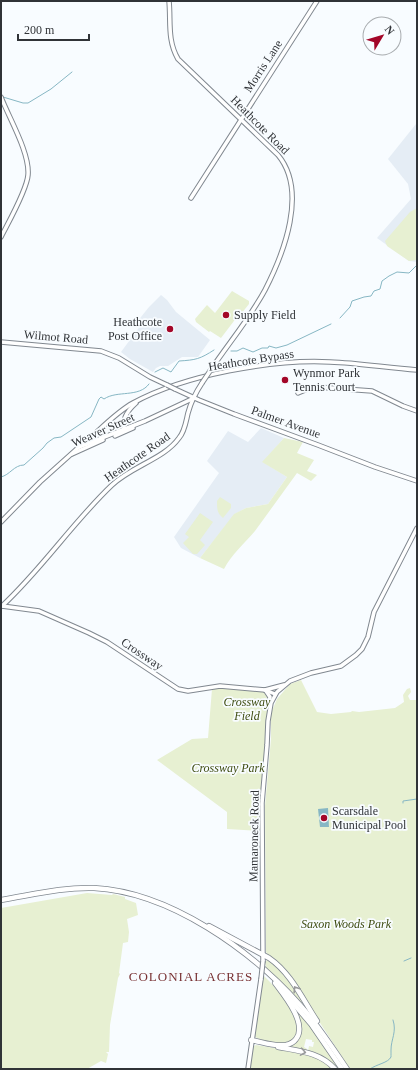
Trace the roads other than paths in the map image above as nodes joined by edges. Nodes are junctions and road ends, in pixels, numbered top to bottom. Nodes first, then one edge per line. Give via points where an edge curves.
1 (169, 1) edge
2 (317, 1) edge
3 (1, 98) edge
4 (241, 120) junction
5 (191, 198) dead end
6 (1, 238) edge
7 (1, 342) edge
8 (417, 370) edge
9 (150, 377) joint
10 (298, 393) dead end
11 (194, 398) junction
12 (140, 400) junction
13 (181, 405) junction
14 (417, 411) edge
15 (188, 412) junction
16 (111, 419) junction
17 (124, 423) junction
18 (125, 430) junction
19 (79, 447) junction
20 (68, 456) junction
21 (417, 481) edge
22 (1, 522) edge
23 (417, 528) edge
24 (2, 606) edge
25 (285, 684) junction
26 (265, 690) junction
27 (276, 694) junction
28 (269, 709) junction
29 (1, 900) edge
30 (1, 903) edge
31 (184, 915) junction
32 (264, 955) junction
33 (275, 983) junction
34 (251, 1042) junction
35 (332, 1046) junction
36 (248, 1069) edge
37 (335, 1069) edge
38 (342, 1069) edge
39 (346, 1069) edge

1 - 4 street, Heathcote Road via 172,47 178,59
2 - 4 street, Morris Lane
3 - 6 street via 26,156 28,175
4 - 5 street, Morris Lane
4 - 11 street, Heathcote Road, bridge via 286,166 292,184 292,209 285,240 265,290
7 - 9 street, Wilmot Road via 101,351 119,358
8 - 12 street, Heathcote Bypass via 328,362 277,364 194,380
9 - 11 street, Palmer Avenue, bridge
10 - 14 street via 317,386 364,390
11 - 13 street, Weaver Street
11 - 15 street, Heathcote Road
11 - 21 street, Palmer Avenue
12 - 16 street, Heathcote Bypass
12 - 17 street, Heathcote Bypass via 130,409
13 - 15 street via 186,406
13 - 18 street, Weaver Street
15 - 24 street, Heathcote Road via 179,439 167,450 130,471 112,485
16 - 17 street via 119,417
16 - 19 street, Heathcote Bypass
17 - 18 street
18 - 19 street, Weaver Street
18 - 20 street, Weaver Street
19 - 20 street, Weaver Street
20 - 22 street, Weaver Street
23 - 25 street, Mamaroneck Road via 374,612 368,637 362,649 341,666 300,677
24 - 26 street, Crossway via 39,611 89,633 178,689 188,691 220,686
25 - 26 street
25 - 27 street, Mamaroneck Road
26 - 27 street, Crossway
26 - 28 street via 270,697
27 - 28 street, Mamaroneck Road
28 - 32 street, Mamaroneck Road via 262,803
29 - 31 highway via 61,889 96,888 139,896
30 - 33 highway via 78,891 112,893 137,899 169,911 208,932 243,956
31 - 32 highway
31 - 35 highway via 221,936 275,980 300,1004
32 - 34 street, Mamaroneck Road, bridge
35 -> 32 highway via 288,977 278,965
33 - 34 highway via 297,1020 300,1027 298,1035 293,1042 284,1045
33 - 38 highway via 306,1017
34 - 36 street, Mamaroneck Road
34 -> 37 highway via 312,1053
35 - 39 highway

